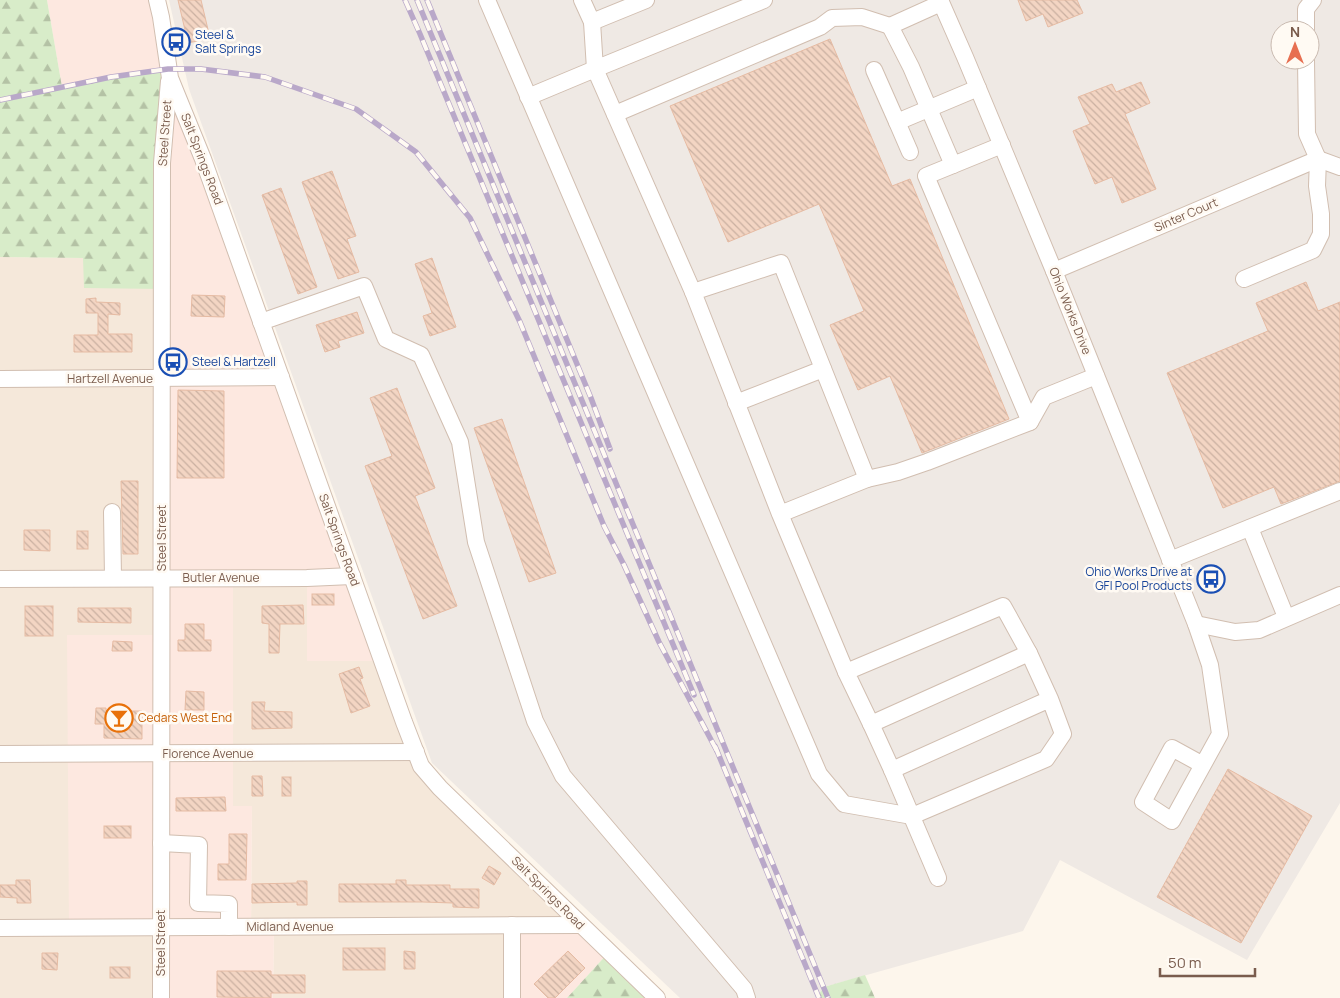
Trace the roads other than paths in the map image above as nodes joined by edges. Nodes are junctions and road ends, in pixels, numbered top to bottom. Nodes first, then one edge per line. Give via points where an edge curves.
1 (156, 0) edge
2 (487, 0) edge
3 (582, 0) edge
4 (764, 0) edge
5 (1313, 0) edge
6 (639, 1) edge
7 (940, 2) edge
8 (1306, 20) edge
9 (592, 22) junction
10 (890, 26) junction
11 (595, 69) junction
12 (874, 70) dead end
13 (1306, 70) edge
14 (170, 78) junction
15 (978, 88) junction
16 (528, 97) junction
17 (929, 110) junction
18 (615, 114) junction
19 (897, 122) junction
20 (1002, 144) junction
21 (910, 152) dead end
22 (1318, 160) junction
23 (953, 165) junction
24 (1340, 166) edge
25 (1054, 270) junction
26 (1244, 279) dead end
27 (693, 292) junction
28 (261, 322) junction
29 (823, 369) junction
30 (1096, 376) junction
31 (281, 377) junction
32 (162, 378) junction
33 (0, 379) edge
34 (736, 403) junction
35 (1030, 422) junction
36 (867, 479) junction
37 (1340, 491) edge
38 (112, 512) dead end
39 (780, 514) junction
40 (1250, 528) junction
41 (1170, 560) junction
42 (352, 576) junction
43 (112, 578) junction
44 (161, 578) junction
45 (0, 579) edge
46 (1340, 595) edge
47 (1286, 617) junction
48 (1196, 624) junction
49 (1029, 653) junction
50 (846, 672) junction
51 (1050, 699) junction
52 (871, 724) junction
53 (416, 752) junction
54 (0, 754) edge
55 (161, 754) junction
56 (1203, 766) dead end
57 (892, 770) junction
58 (912, 816) junction
59 (161, 843) junction
60 (938, 878) dead end
61 (512, 925) junction
62 (580, 925) junction
63 (161, 927) junction
64 (229, 927) junction
65 (0, 928) edge
66 (161, 998) edge
67 (512, 998) edge
68 (656, 998) edge
69 (747, 998) edge

1 - 14 street, Salt Springs Road
2 - 16 street
3 - 9 street
4 - 11 street
5 - 8 street via 1306,9
6 - 9 street
7 - 10 street
7 - 15 street, Ohio Works Drive
9 - 11 street
10 - 17 street
10 - 18 street via 862,17 832,18 820,27
11 - 16 street
11 - 18 street
12 - 19 street
13 - 22 street via 1307,134
14 - 28 street, Salt Springs Road via 203,159
14 - 32 street, Steel Street via 162,164
15 - 17 street
15 - 20 street, Ohio Works Drive
16 - 58 street via 819,774 844,804
17 - 19 street
17 - 23 street
18 - 27 street
19 - 21 street
20 - 23 street
20 - 25 street, Ohio Works Drive
22 - 24 street
22 - 25 street, Sinter Court
22 - 26 street via 1321,234 1313,250
23 - 35 street via 926,176
25 - 30 street, Ohio Works Drive
27 - 29 street via 781,263
27 - 34 street
28 - 31 street, Salt Springs Road
28 - 69 street via 364,286 386,339 421,355 460,442 476,542 535,721 570,784 744,989
29 - 34 street
29 - 36 street
30 - 35 street via 1044,397
30 - 41 street, Ohio Works Drive
31 - 32 street, Hartzell Avenue
31 - 42 street, Salt Springs Road
32 - 33 street, Hartzell Avenue
32 - 44 street, Steel Street
34 - 39 street
35 - 36 street via 927,462
36 - 39 street
37 - 40 street
38 - 43 street
39 - 50 street
40 - 41 street
40 - 47 street
41 - 48 street, Ohio Works Drive
42 - 44 street, Butler Avenue
42 - 53 street, Salt Springs Road
43 - 44 street, Butler Avenue
43 - 45 street, Butler Avenue
44 - 55 street, Steel Street
46 - 47 street
47 - 48 street via 1251,631 1235,632
48 - 56 street, Ohio Works Drive via 1210,665 1220,734
49 - 50 street via 1003,606
49 - 51 street
49 - 52 street
50 - 52 street
51 - 57 street
51 - 58 street via 1063,734 1046,758
52 - 57 street
53 - 55 street, Florence Avenue
53 - 62 street, Salt Springs Road via 421,766 434,781
54 - 55 street, Florence Avenue
55 - 59 street, Steel Street
57 - 58 street
58 - 60 street
59 - 63 street, Steel Street
59 - 64 street via 200,845 198,903 229,904
61 - 62 street, Midland Avenue
61 - 64 street, Midland Avenue
61 - 67 street
62 - 68 street, Salt Springs Road
63 - 64 street, Midland Avenue
63 - 65 street, Midland Avenue
63 - 66 street, Steel Street

